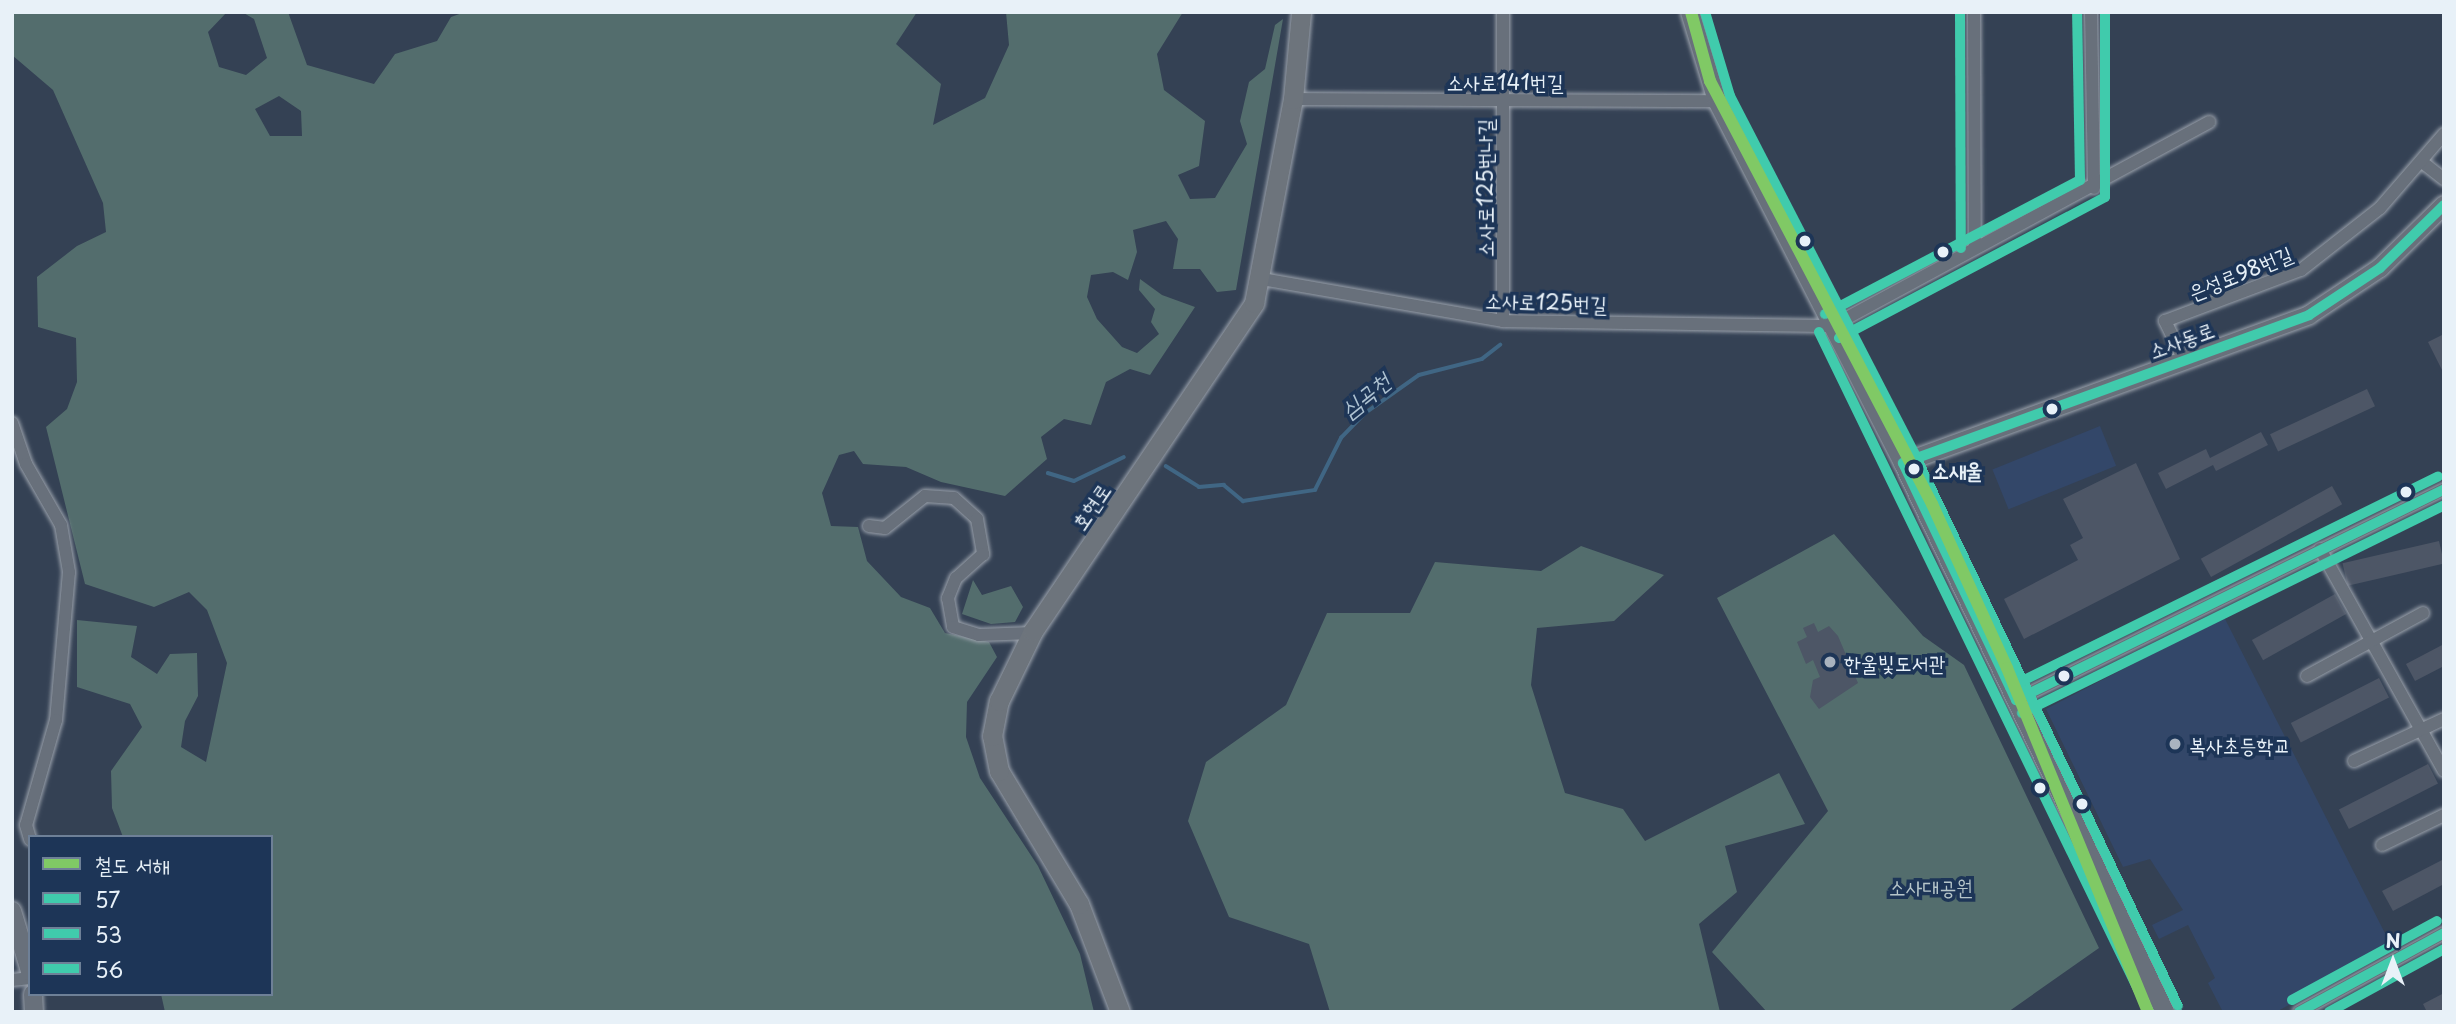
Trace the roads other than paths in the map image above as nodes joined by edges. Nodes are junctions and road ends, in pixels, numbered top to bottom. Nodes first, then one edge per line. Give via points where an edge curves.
1 (1301, 12) edge
2 (1503, 12) edge
3 (1690, 12) edge
4 (1973, 12) edge
5 (2091, 12) edge
6 (1293, 99) junction
7 (1503, 100) junction
8 (1717, 101) junction
9 (2209, 122) dead end
10 (2444, 134) edge
11 (2422, 162) junction
12 (2441, 177) edge
13 (2094, 188) junction
14 (2444, 205) edge
15 (1975, 248) junction
16 (1262, 279) junction
17 (1503, 321) junction
18 (1832, 326) junction
19 (2185, 362) junction
20 (12, 423) edge
21 (1903, 463) junction
22 (2444, 489) edge
23 (869, 526) dead end
24 (2320, 550) junction
25 (2423, 613) dead end
26 (1032, 633) junction
27 (2371, 641) junction
28 (2307, 676) dead end
29 (2016, 699) junction
30 (2444, 719) edge
31 (2421, 730) junction
32 (2354, 761) dead end
33 (2444, 771) edge
34 (2444, 815) edge
35 (29, 835) edge
36 (2382, 845) dead end
37 (12, 911) edge
38 (2444, 933) edge
39 (28, 964) edge
40 (1120, 1012) edge
41 (2165, 1012) edge
42 (2299, 1012) edge

1 - 6 main road, 호현로
2 - 7 street, 소사로125번나길
3 - 8 street
4 - 15 street
5 - 13 street
6 - 7 street, 소사로141번길
6 - 16 main road, 호현로
7 - 8 street, 소사로141번길
7 - 17 street, 소사로125번나길
8 - 18 street
9 - 13 street
10 - 11 street, 은성로98번길
11 - 12 street
11 - 19 street, 은성로98번길 via 2381,208 2301,270 2165,321
13 - 15 street
14 - 19 street, 소사동로 via 2379,268 2326,306
15 - 18 street
16 - 17 street, 소사로125번길
16 - 26 main road, 호현로 via 1237,329
17 - 18 street, 소사로125번길
18 - 21 street
19 - 21 street, 소사동로
20 - 35 street via 26,464 61,525 69,572 58,710 26,825
21 - 29 street
22 - 24 street
23 - 26 street via 885,528 925,496 954,498 977,519 983,554 956,578 948,598 953,627 979,635
24 - 27 street
24 - 29 street
25 - 27 street
26 - 40 main road, 호현로 via 999,701 992,736 999,771 1079,904
27 - 28 street
27 - 31 street
29 - 41 street
30 - 31 street
31 - 32 street
31 - 33 street
34 - 36 street
37 - 39 street
38 - 42 street

